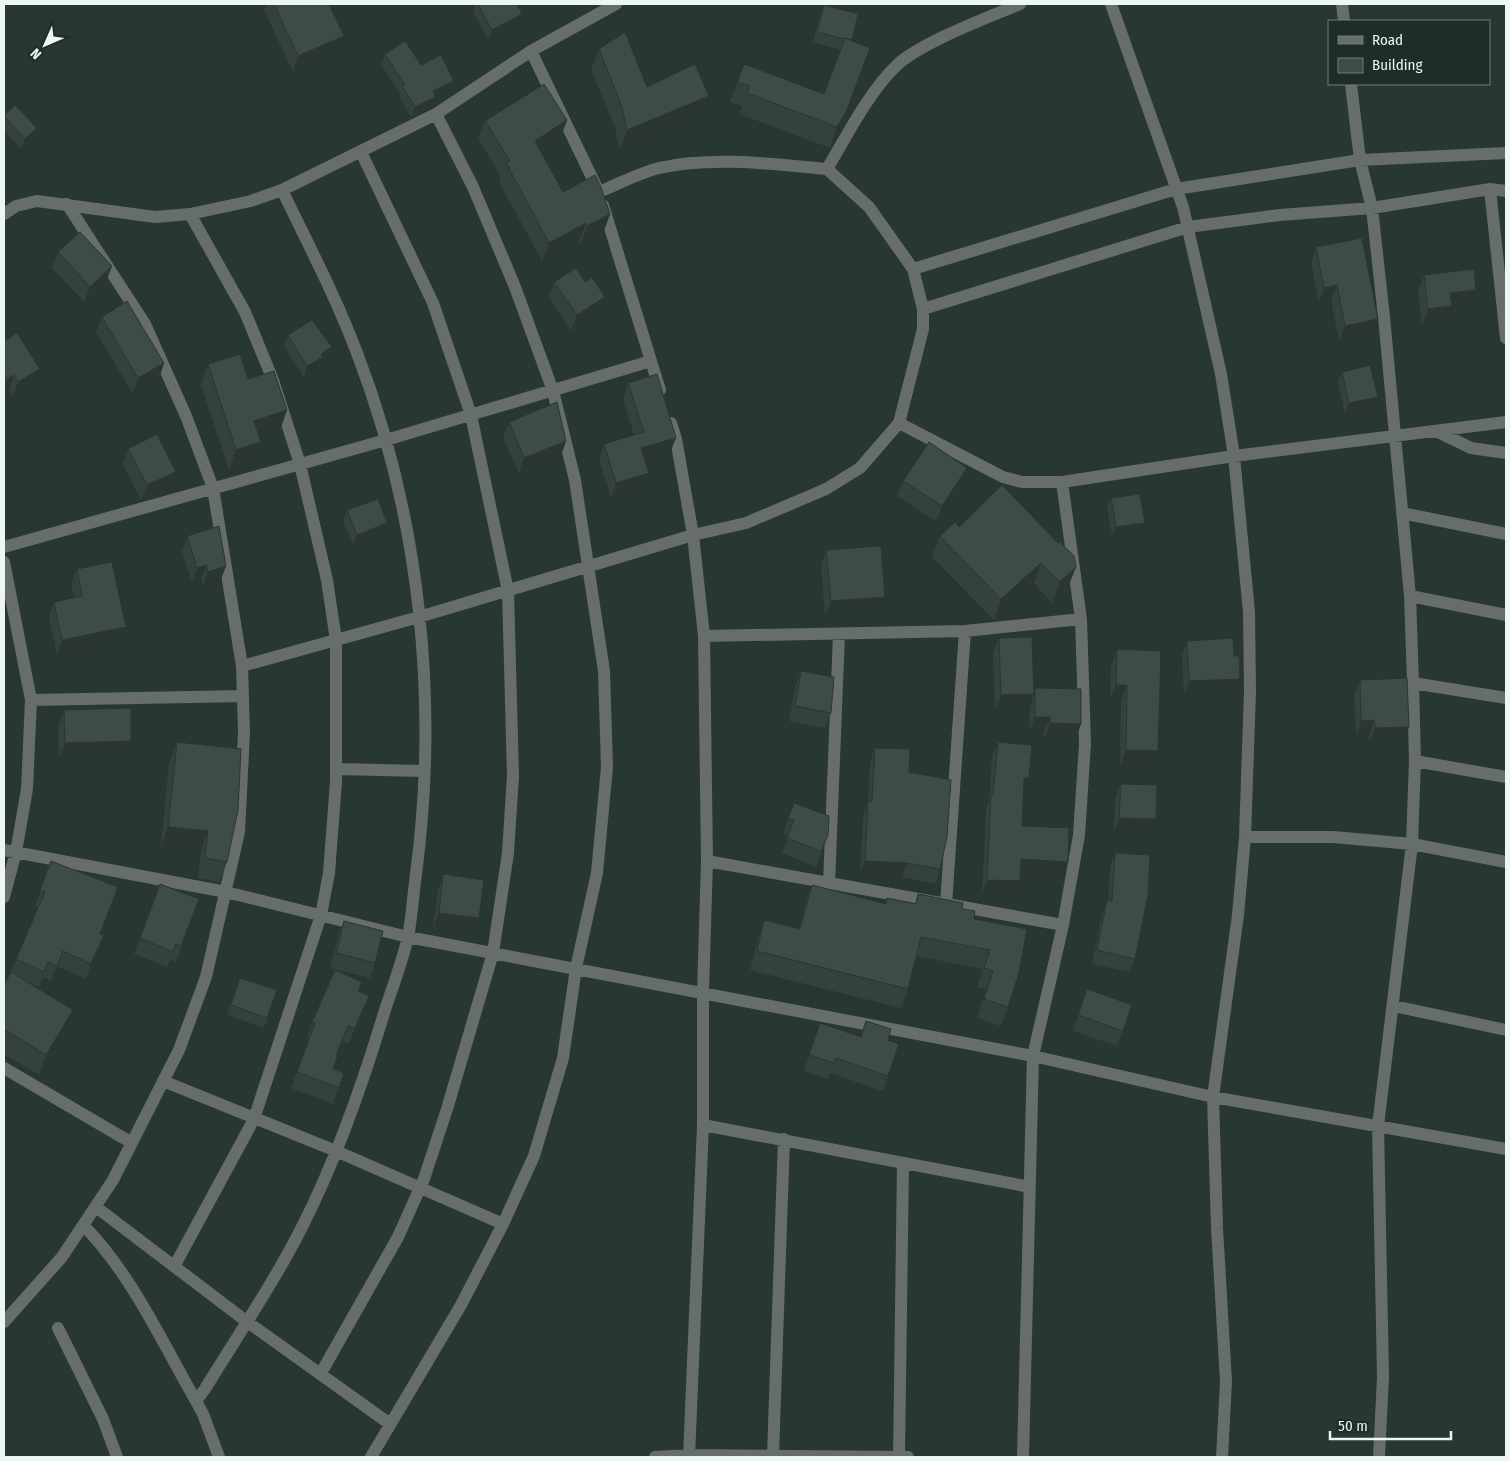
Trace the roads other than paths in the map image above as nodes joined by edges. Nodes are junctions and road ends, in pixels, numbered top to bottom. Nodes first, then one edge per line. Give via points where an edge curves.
1 (616, 4) edge
2 (1020, 4) edge
3 (1111, 4) edge
4 (1342, 4) edge
5 (1344, 20) edge
6 (531, 51) junction
7 (1351, 85) edge
8 (436, 114) junction
9 (361, 152) junction
10 (1506, 154) edge
11 (1360, 160) junction
12 (827, 169) junction
13 (1176, 189) junction
14 (1490, 189) junction
15 (282, 190) junction
16 (1506, 191) edge
17 (599, 192) junction
18 (67, 204) junction
19 (1372, 208) junction
20 (4, 214) edge
21 (190, 214) junction
22 (1188, 227) junction
23 (913, 269) junction
24 (1503, 295) edge
25 (923, 309) junction
26 (1506, 338) edge
27 (651, 361) junction
28 (553, 391) junction
29 (471, 415) junction
30 (1506, 422) edge
31 (899, 423) junction
32 (1436, 432) junction
33 (1396, 437) junction
34 (386, 440) junction
35 (1506, 453) edge
36 (1234, 456) junction
37 (300, 464) junction
38 (1062, 482) junction
39 (213, 488) junction
40 (1402, 513) junction
41 (1506, 534) edge
42 (693, 535) junction
43 (4, 547) edge
44 (4, 562) edge
45 (588, 566) junction
46 (508, 591) junction
47 (1410, 596) junction
48 (1506, 615) edge
49 (419, 617) junction
50 (1081, 620) junction
51 (965, 631) junction
52 (839, 634) junction
53 (704, 636) junction
54 (336, 640) junction
55 (242, 666) junction
56 (1414, 682) junction
57 (243, 696) junction
58 (1506, 698) edge
59 (30, 700) junction
60 (1415, 761) junction
61 (336, 769) junction
62 (424, 771) junction
63 (1506, 777) edge
64 (1245, 837) junction
65 (1412, 844) junction
66 (10, 851) edge
67 (707, 861) junction
68 (1506, 862) edge
69 (829, 884) junction
70 (226, 892) junction
71 (4, 896) edge
72 (946, 904) junction
73 (321, 915) junction
74 (1063, 925) junction
75 (408, 937) junction
76 (493, 952) junction
77 (576, 968) junction
78 (703, 992) junction
79 (1394, 1006) junction
80 (1506, 1030) edge
81 (1034, 1056) junction
82 (4, 1068) edge
83 (163, 1082) junction
84 (1213, 1097) junction
85 (254, 1119) junction
86 (703, 1125) junction
87 (1378, 1126) junction
88 (784, 1139) junction
89 (132, 1143) junction
90 (1506, 1148) edge
91 (336, 1151) junction
92 (903, 1162) junction
93 (1030, 1187) junction
94 (420, 1188) junction
95 (96, 1207) junction
96 (503, 1224) junction
97 (84, 1226) junction
98 (174, 1265) junction
99 (246, 1321) junction
100 (4, 1322) edge
101 (58, 1328) dead end
102 (321, 1373) junction
103 (196, 1401) junction
104 (390, 1424) junction
105 (773, 1455) junction
106 (689, 1456) edge
107 (117, 1457) edge
108 (218, 1457) edge
109 (371, 1457) edge
110 (656, 1457) edge
111 (899, 1457) edge
112 (908, 1457) edge
113 (1023, 1457) edge
114 (1222, 1457) edge
115 (1379, 1457) edge

1 - 6 street
2 - 12 street via 914,52 898,64 881,83
3 - 13 street
4 - 5 street
6 - 8 street
6 - 17 street
7 - 11 street
8 - 9 street
8 - 28 street via 472,187 515,288
9 - 15 street
9 - 29 street via 433,304
10 - 11 street
11 - 13 street
11 - 19 street
12 - 17 street via 704,163 659,168
12 - 23 street via 870,207
13 - 22 street
13 - 23 street
14 - 16 street
14 - 19 street
14 - 24 street
15 - 21 street via 251,201
15 - 34 street via 357,352
17 - 27 street
18 - 20 street via 37,201 16,206
18 - 21 street via 155,218
18 - 39 street via 145,324 186,416
19 - 22 street
19 - 33 street
21 - 37 street via 245,312 273,380
22 - 25 street
22 - 36 street via 1221,374
23 - 25 street
24 - 26 street
25 - 31 street via 923,329
27 - 28 street
27 - 42 street via 676,440
28 - 29 street
28 - 45 street via 575,480
29 - 34 street
29 - 46 street
30 - 32 street
31 - 38 street via 1003,477 1022,482
31 - 42 street via 860,468 826,489 746,523
32 - 33 street
32 - 35 street via 1471,448
33 - 36 street
33 - 40 street
34 - 37 street
34 - 49 street via 407,532
36 - 38 street
36 - 64 street via 1249,612
37 - 39 street
37 - 54 street via 327,580
38 - 50 street
39 - 43 street
39 - 55 street
40 - 41 street
40 - 47 street
42 - 45 street
42 - 53 street
44 - 59 street
45 - 46 street
45 - 77 street via 604,671 607,767 597,873
46 - 49 street
46 - 76 street via 513,776 508,853
47 - 48 street
47 - 56 street
49 - 54 street
49 - 62 street via 427,712
50 - 51 street
50 - 74 street via 1084,753 1079,835
51 - 52 street
51 - 72 street
52 - 53 street
52 - 69 street
53 - 67 street
54 - 55 street
54 - 61 street
55 - 57 street
56 - 58 street
56 - 60 street
57 - 59 street
57 - 70 street via 238,832
59 - 66 street via 27,789
60 - 63 street
60 - 65 street
61 - 62 street
61 - 73 street via 329,873
62 - 75 street via 420,841
64 - 65 street via 1333,837
64 - 84 street
65 - 68 street
65 - 79 street
66 - 70 street
66 - 71 street
67 - 69 street
67 - 78 street
69 - 72 street
70 - 73 street
70 - 83 street via 206,976 179,1050
72 - 74 street
73 - 75 street
73 - 85 street
74 - 81 street
75 - 76 street
75 - 91 street via 372,1054
76 - 77 street
76 - 94 street
77 - 78 street
77 - 96 street via 563,1058 534,1156
78 - 81 street
78 - 86 street
79 - 80 street
79 - 87 street
81 - 84 street
81 - 93 street
82 - 89 street
83 - 85 street
83 - 89 street
84 - 87 street
84 - 114 street via 1226,1382
85 - 91 street
85 - 98 street
86 - 88 street
86 - 106 street
87 - 90 street
87 - 115 street via 1383,1377
88 - 92 street
88 - 105 street
89 - 95 street
91 - 94 street
91 - 99 street via 302,1226
92 - 93 street
92 - 111 street
93 - 113 street
94 - 96 street
94 - 102 street via 398,1237
95 - 97 street
95 - 98 street
96 - 104 street via 461,1305
97 - 100 street via 62,1257
97 - 103 street via 106,1248
98 - 99 street
99 - 102 street
99 - 103 street
101 - 107 street via 103,1419
102 - 104 street
103 - 108 street
104 - 109 street
105 - 106 street
105 - 111 street
106 - 110 street
111 - 112 street

